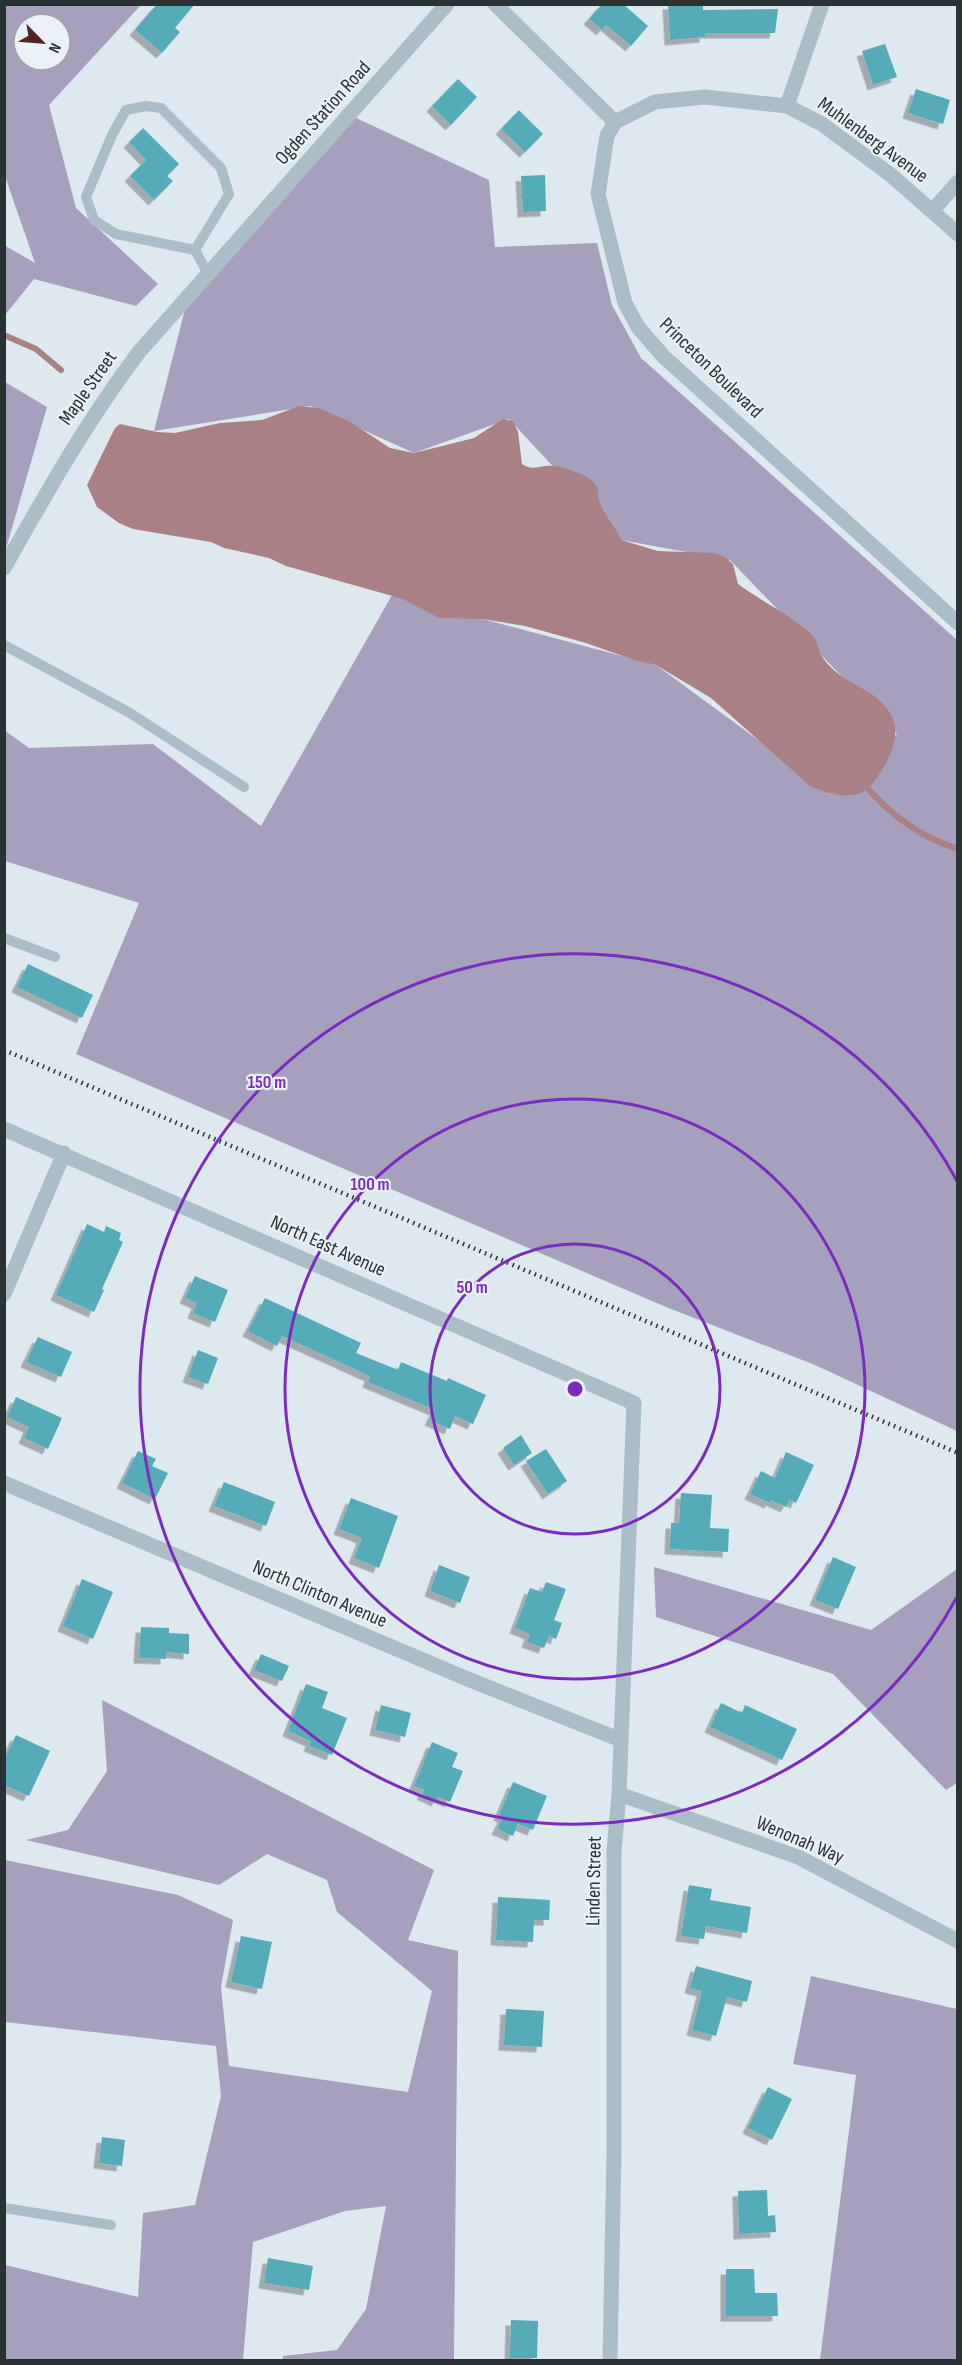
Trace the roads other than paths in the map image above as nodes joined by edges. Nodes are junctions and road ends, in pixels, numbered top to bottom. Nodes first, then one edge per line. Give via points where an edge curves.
1 (447, 4) edge
2 (495, 4) edge
3 (822, 4) edge
4 (787, 106) junction
5 (615, 122) junction
6 (957, 182) edge
7 (932, 211) junction
8 (957, 234) edge
9 (230, 249) joint
10 (195, 250) junction
11 (208, 274) junction
12 (4, 568) edge
13 (957, 623) edge
14 (4, 645) edge
15 (244, 788) dead end
16 (4, 938) edge
17 (55, 957) dead end
18 (4, 1128) edge
19 (64, 1154) junction
20 (4, 1294) edge
21 (634, 1402) joint
22 (4, 1483) edge
23 (621, 1740) junction
24 (619, 1794) junction
25 (957, 1941) edge
26 (4, 2208) edge
27 (111, 2225) dead end
28 (610, 2361) edge

1 - 9 street, Ogden Station Road
2 - 5 street
3 - 4 street
4 - 5 street, Muhlenberg Avenue via 705,98 655,102
4 - 7 street, Muhlenberg Avenue via 822,124
5 - 13 street, Princeton Boulevard via 607,136 598,194 625,303 638,327 663,356
6 - 7 street
7 - 8 street, Muhlenberg Avenue
9 - 11 street, Maple Street
10 - 10 lane via 230,194 221,168 161,108 126,110 86,197 94,220 116,234
10 - 11 lane
11 - 12 street, Maple Street via 139,352 102,402
14 - 15 lane via 130,713
16 - 17 lane
18 - 19 street, North East Avenue
19 - 20 street
19 - 21 street, North East Avenue
21 - 23 street, Linden Street
22 - 23 street, North Clinton Avenue
23 - 24 street, Linden Street
24 - 25 street, Wenonah Way via 798,1857
24 - 28 street, Linden Street via 615,1851
26 - 27 lane

